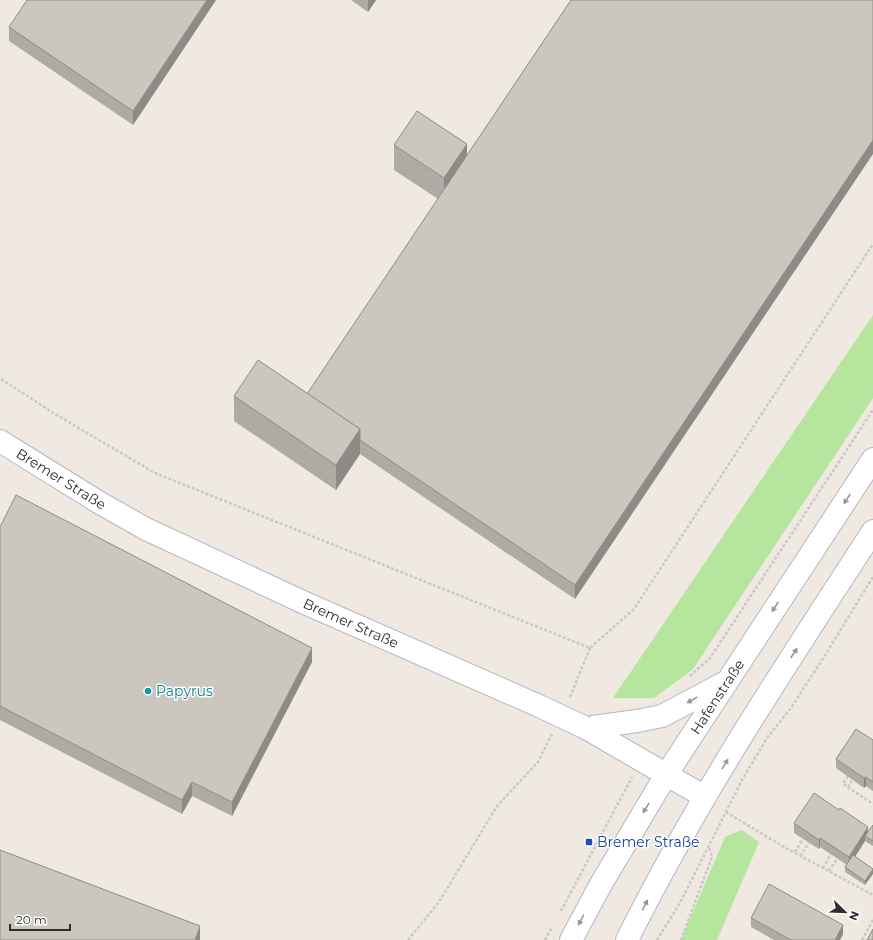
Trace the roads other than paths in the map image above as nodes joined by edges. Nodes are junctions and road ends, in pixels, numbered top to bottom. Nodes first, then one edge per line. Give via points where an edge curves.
1 (0, 441) edge
2 (873, 459) edge
3 (873, 531) edge
4 (727, 682) junction
5 (586, 728) junction
6 (666, 774) junction
7 (705, 797) junction
8 (571, 940) edge
9 (627, 940) edge

1 - 5 main road, Bremer Straße, bridge via 146,529 306,604
2 -> 4 main road, Hafenstraße
7 -> 3 main road via 774,684
4 -> 5 main road via 662,716
4 - 6 main road, Hafenstraße
5 - 6 main road, Bremer Straße
6 - 7 main road, Bremer Straße
6 -> 8 main road, Hafenstraße
9 -> 7 main road

